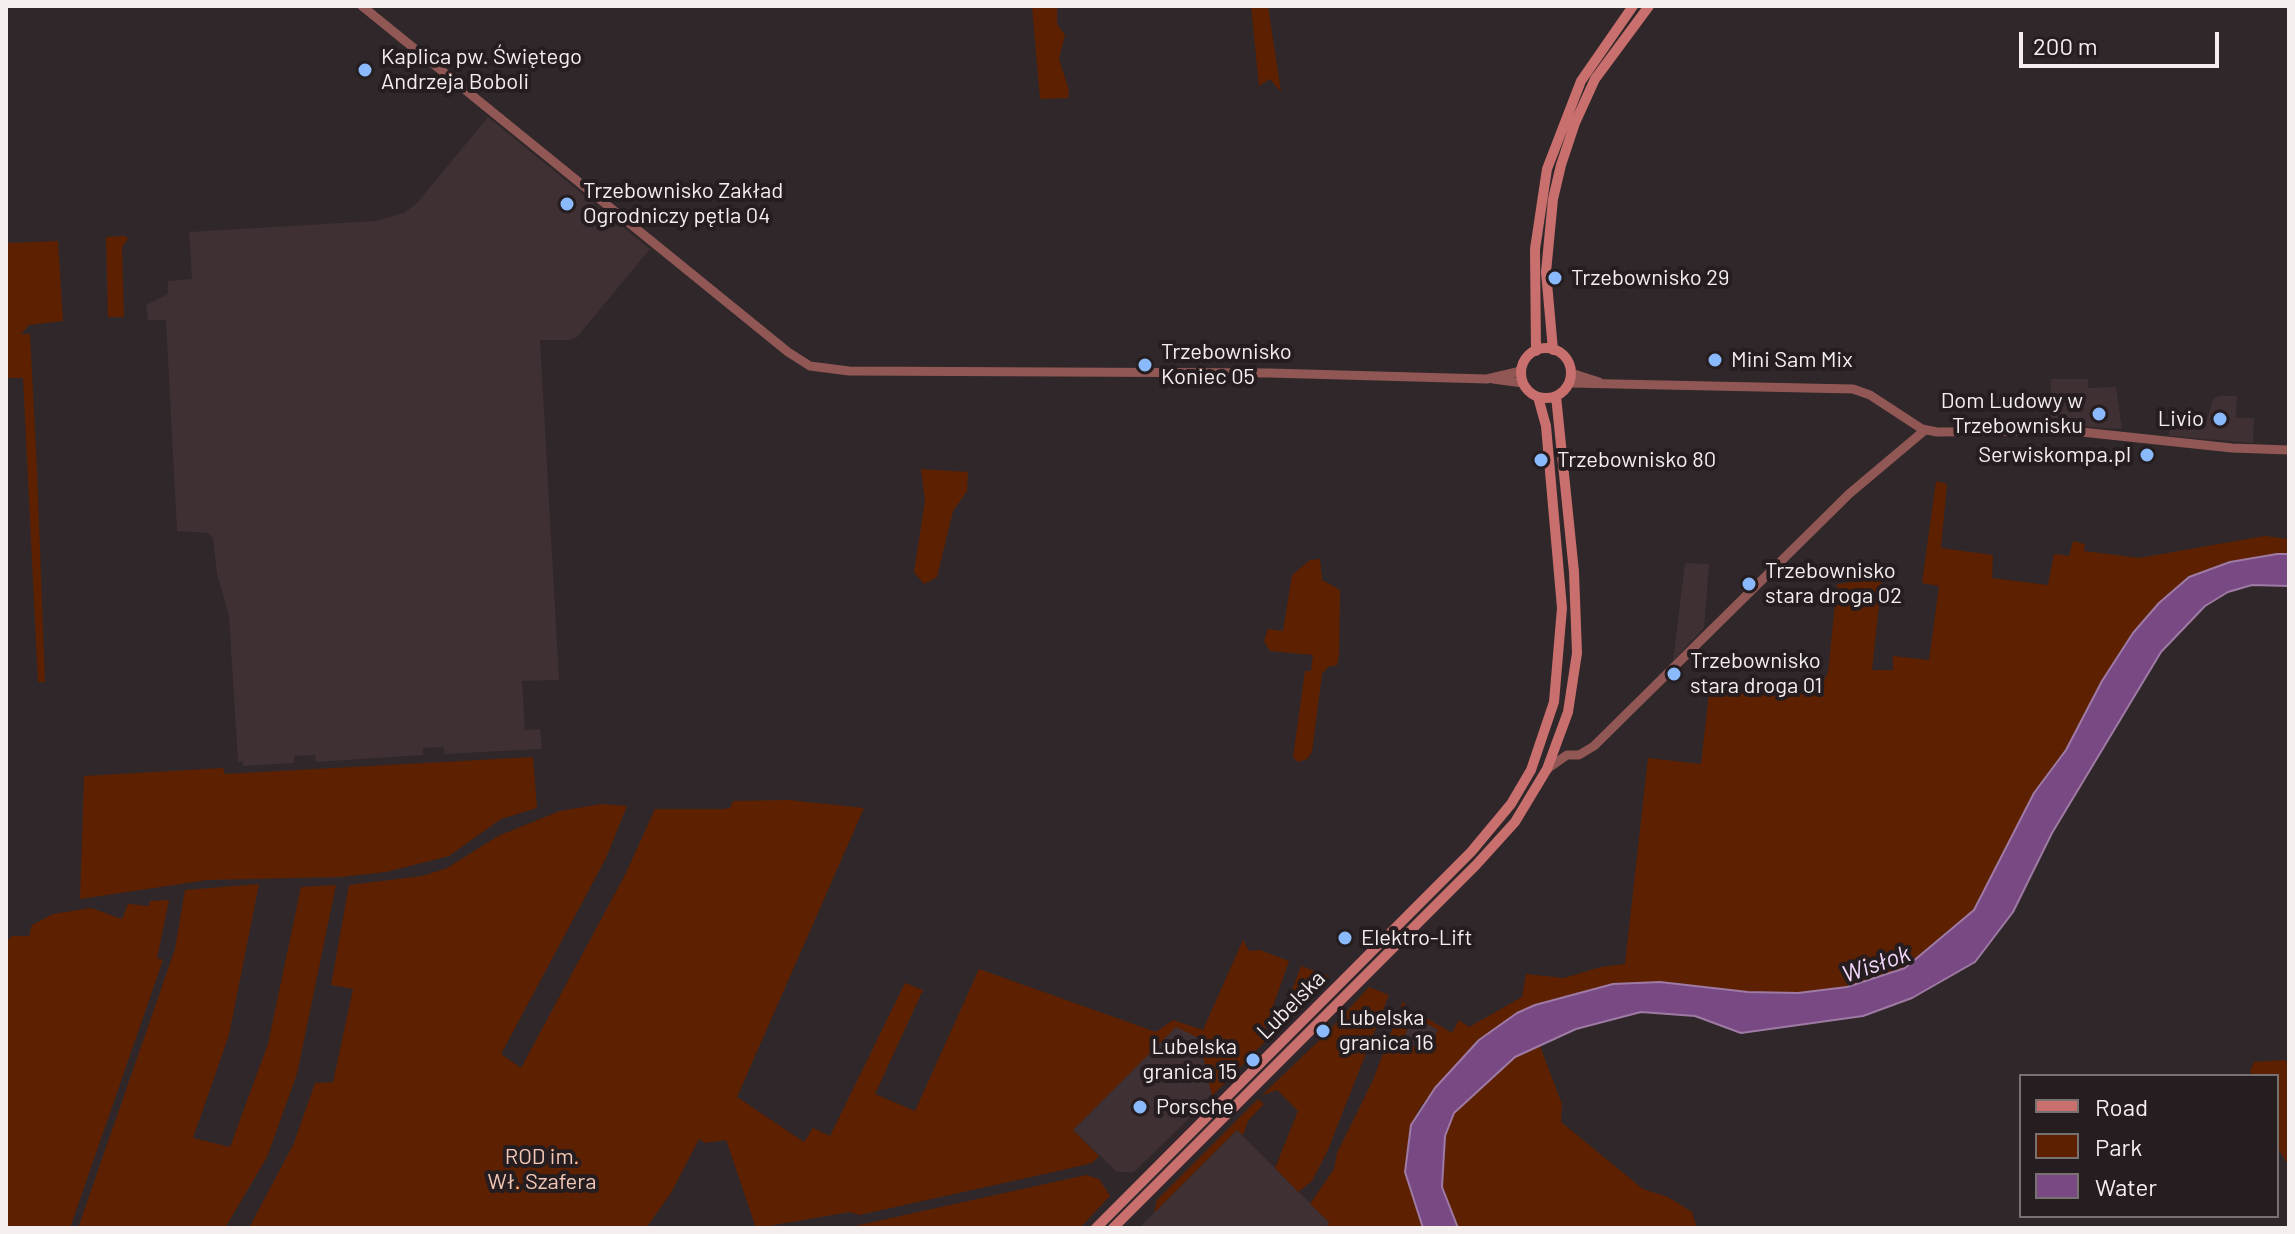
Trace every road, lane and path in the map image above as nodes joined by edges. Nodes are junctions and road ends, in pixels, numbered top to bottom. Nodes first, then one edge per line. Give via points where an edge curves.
1 (362, 6) edge
2 (1633, 6) edge
3 (1649, 6) edge
4 (1553, 350) junction
5 (1536, 351) junction
6 (1522, 377) junction
7 (1570, 378) junction
8 (1556, 396) junction
9 (1538, 397) junction
10 (1925, 430) junction
11 (2289, 450) edge
12 (1561, 652) junction
13 (1577, 653) junction
14 (1559, 742) junction
15 (1567, 755) junction
16 (1547, 769) junction
17 (1096, 1228) edge
18 (1113, 1228) edge

1 - 6 street via 810,366 849,371
2 - 5 main road via 1581,81 1547,169 1535,249
3 - 4 main road via 1595,79 1561,165 1547,257
4 - 5 main road
4 - 7 main road via 1566,359
5 - 6 main road via 1526,359
6 - 9 main road
7 - 8 main road
7 - 10 street via 1857,390
8 - 9 main road
8 - 13 main road, Lubelska
9 - 12 main road, Lubelska via 1561,561
10 - 11 street via 2072,431
10 - 15 street via 1837,505 1594,746
12 - 13 main road via 1567,644
12 - 17 main road, Lubelska via 1544,738 1511,804 1471,852
13 - 14 main road, Lubelska
14 - 15 street
14 - 16 main road, Lubelska
15 - 16 street
16 - 18 main road, Lubelska via 1500,839

